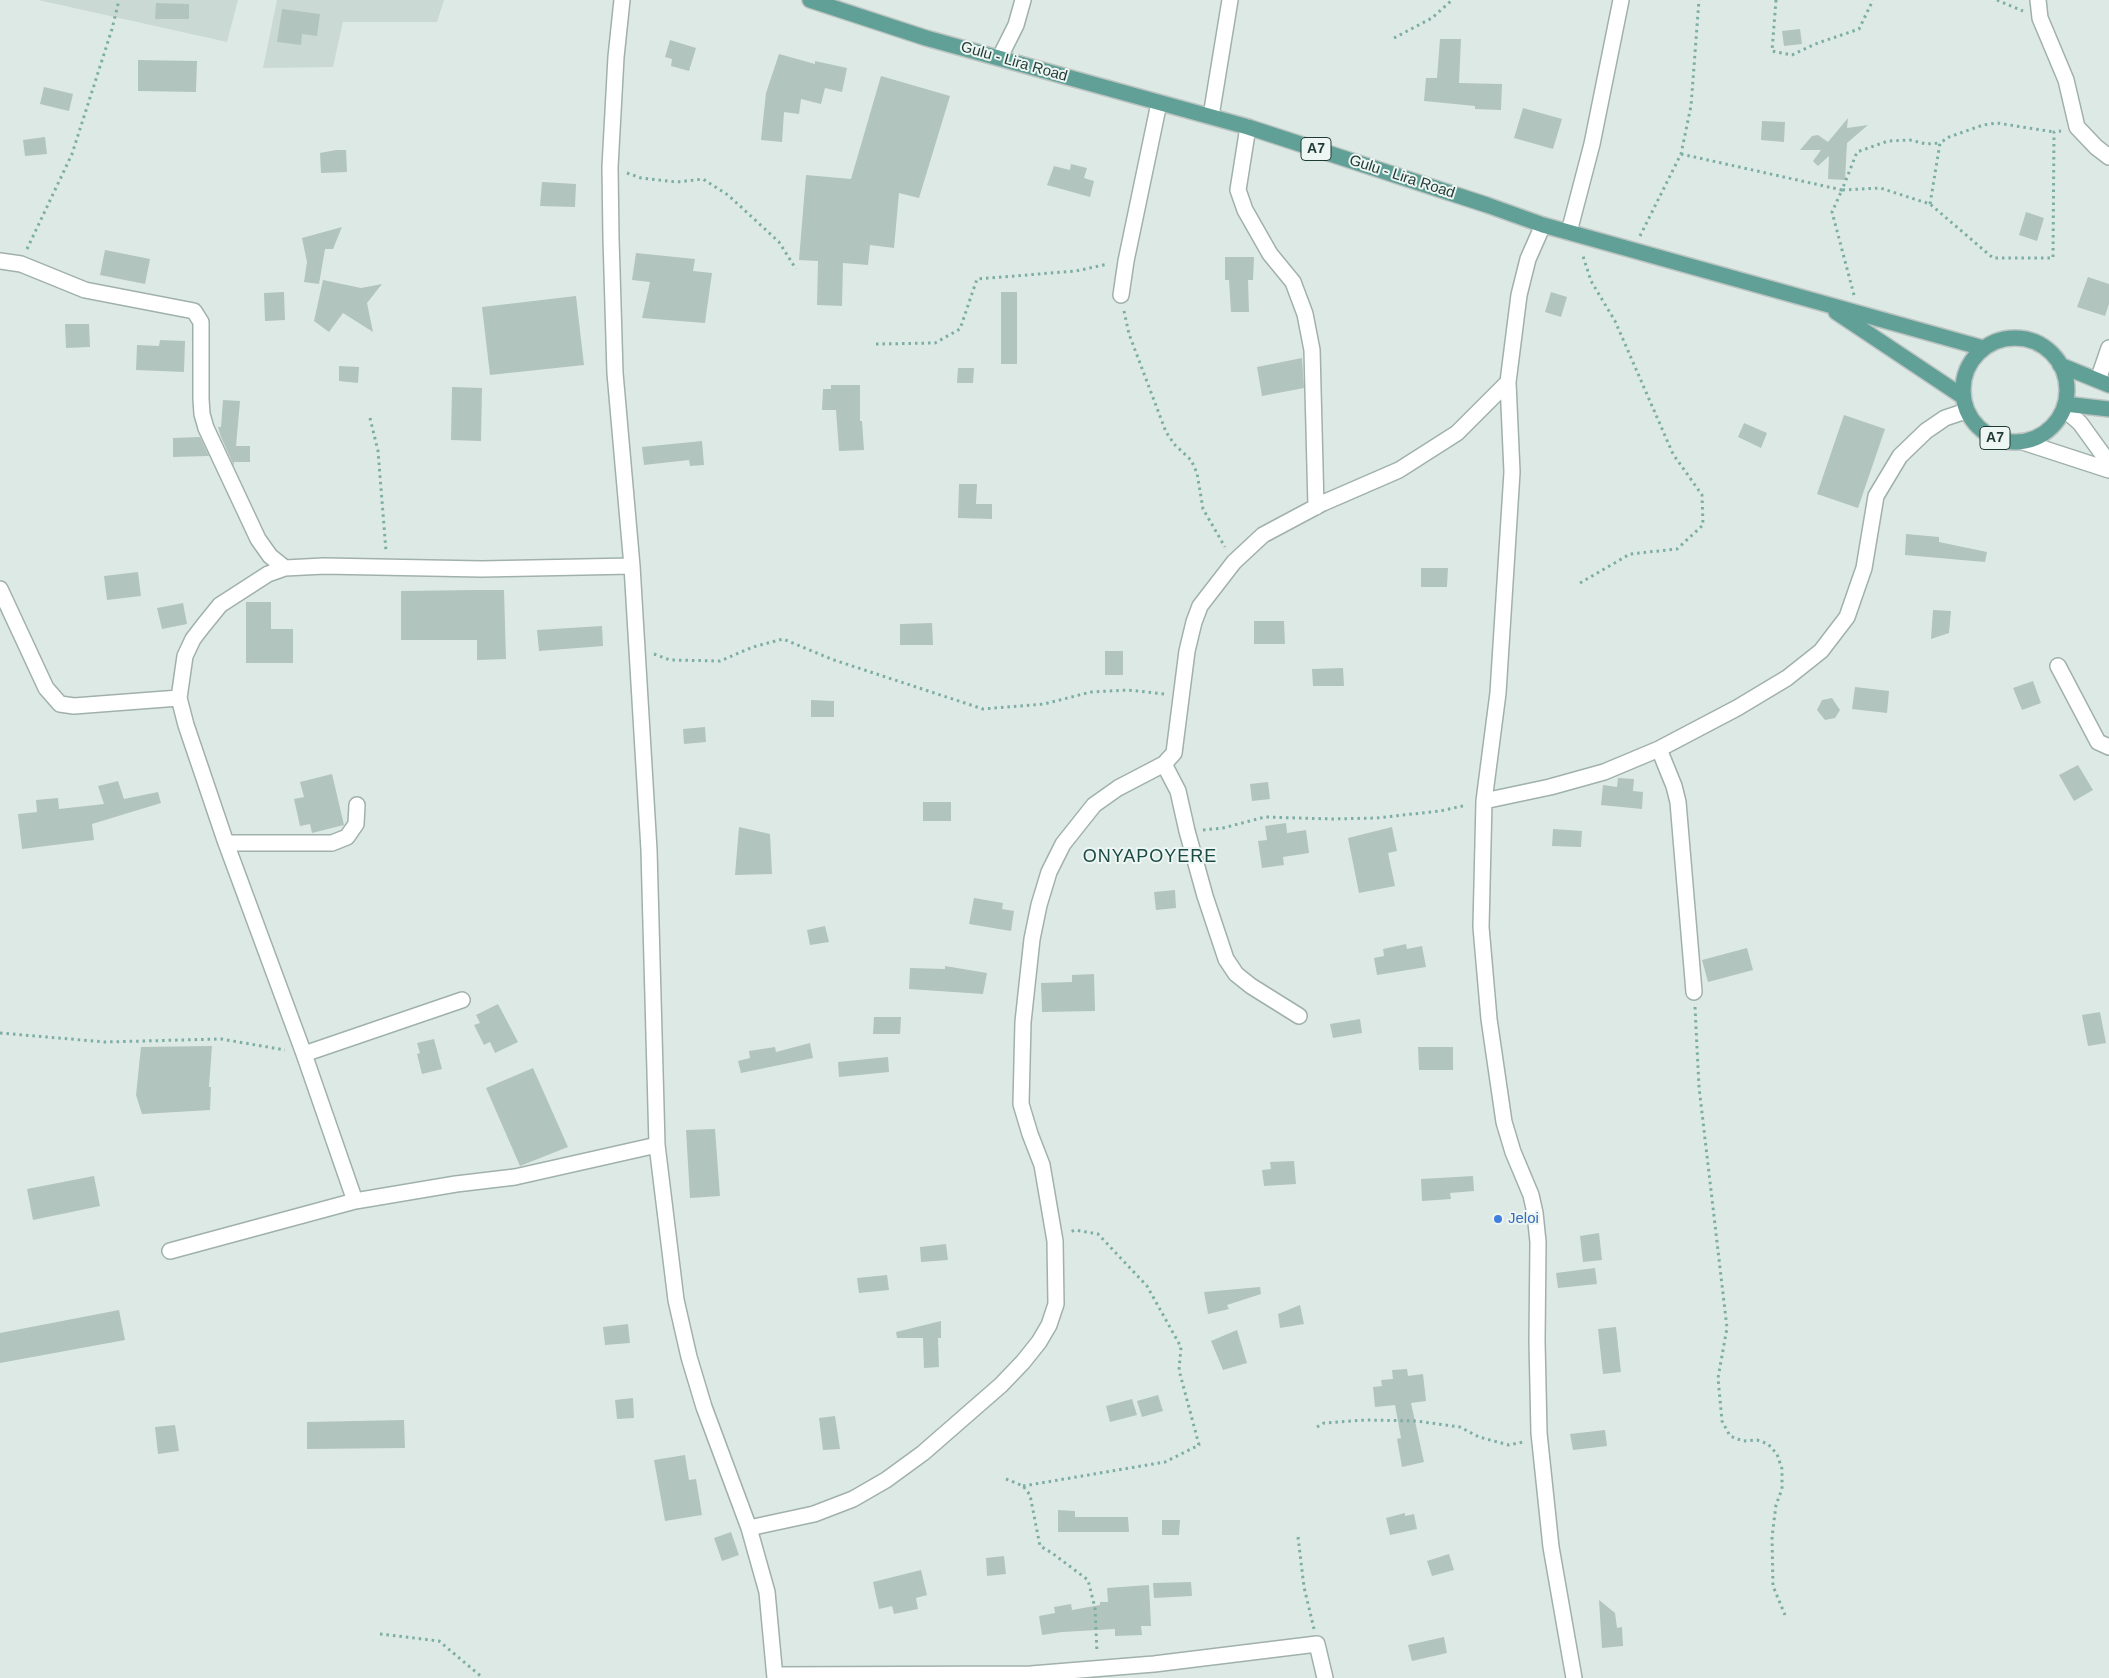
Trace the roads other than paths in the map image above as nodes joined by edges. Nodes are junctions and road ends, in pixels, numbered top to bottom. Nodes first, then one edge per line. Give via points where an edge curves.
1 (622, 0) edge
2 (810, 0) edge
3 (1023, 0) edge
4 (1230, 0) edge
5 (1621, 0) edge
6 (2038, 0) edge
7 (1000, 57) junction
8 (1159, 103) junction
9 (1211, 116) junction
10 (1248, 127) junction
11 (2109, 157) edge
12 (1543, 226) junction
13 (1574, 234) junction
14 (0, 261) edge
15 (1121, 295) road end
16 (1821, 302) junction
17 (1983, 348) junction
18 (2109, 348) edge
19 (2060, 365) junction
20 (1508, 382) junction
21 (2104, 382) edge
22 (1962, 396) junction
23 (2065, 406) junction
24 (2109, 409) edge
25 (1966, 411) junction
26 (2024, 442) junction
27 (2109, 463) edge
28 (2109, 470) edge
29 (1316, 507) junction
30 (632, 566) junction
31 (285, 568) junction
32 (0, 589) edge
33 (2058, 666) dead end
34 (179, 698) junction
35 (2109, 748) edge
36 (1659, 749) junction
37 (1164, 764) junction
38 (1484, 801) junction
39 (357, 805) dead end
40 (226, 843) junction
41 (1694, 992) road end
42 (462, 1000) dead end
43 (1299, 1016) dead end
44 (304, 1054) junction
45 (657, 1145) junction
46 (355, 1201) junction
47 (170, 1251) dead end
48 (749, 1528) junction
49 (1031, 1676) edge
50 (775, 1677) edge
51 (1325, 1678) edge
52 (1574, 1678) edge

1 - 30 street via 610,167 615,373
2 - 7 main road, Gulu - Lira Road / A7 via 926,38
3 - 7 street via 1016,25
4 - 9 street
5 - 13 street
6 - 11 street via 2040,18 2066,80 2077,127
7 - 8 main road, Gulu - Lira Road / A7
8 - 9 main road, Gulu - Lira Road / A7
8 - 15 street
9 - 10 main road, Gulu - Lira Road / A7
10 - 12 main road, Gulu - Lira Road / A7
10 - 29 street via 1238,190 1245,210 1270,254 1293,282 1305,314 1312,350
12 - 13 main road, Gulu - Lira Road / A7
12 - 20 street via 1528,259 1519,295
13 - 16 main road, Gulu - Lira Road / A7
14 - 31 street via 21,264 85,290 191,309 196,313 201,322 201,400 206,428 258,539 270,556
16 - 17 main road, A7
16 - 22 main road, A7
17 - 19 main road via 1999,340 2016,338 2034,342 2049,351
17 - 22 main road, A7 via 1966,370
18 - 21 street
19 - 21 main road
19 - 23 main road via 2067,390
20 - 29 street via 1448,439 1399,470
20 - 38 street via 1512,472 1498,693
22 - 25 main road, A7
23 - 24 main road
23 - 26 main road, A7 via 2055,424 2041,436
23 - 27 street
25 - 26 main road, A7 via 1975,426 1990,436 2006,442
25 - 36 street via 1945,418 1900,456 1876,496 1864,568 1847,617 1821,651 1787,678
26 - 28 street
29 - 37 street via 1263,535 1234,562 1200,606 1187,652 1176,746
30 - 31 street
30 - 45 street via 649,850
31 - 34 street via 268,574 220,605 193,639 185,656
32 - 34 street via 46,688 60,704 74,706
33 - 35 street via 2098,742
34 - 40 street
36 - 38 street via 1604,772
36 - 41 street via 1678,802
37 - 43 street via 1178,791 1205,896 1226,959 1236,974
37 - 48 street via 1118,788 1094,805 1063,844 1038,905 1023,1009 1021,1104 1042,1165 1054,1241 1056,1304 1049,1325 1024,1362 1001,1385 923,1453 886,1480 853,1499 814,1514
38 - 52 street via 1481,927 1489,1019 1504,1122 1512,1152 1531,1195 1538,1242 1539,1433 1552,1547
39 - 40 street via 356,824 347,836 332,843
40 - 44 street
42 - 44 street
44 - 46 street
45 - 46 street via 515,1177
45 - 48 street via 676,1300 688,1357
46 - 47 street
48 - 50 street via 767,1592
49 - 50 street
49 - 51 street via 1317,1644

